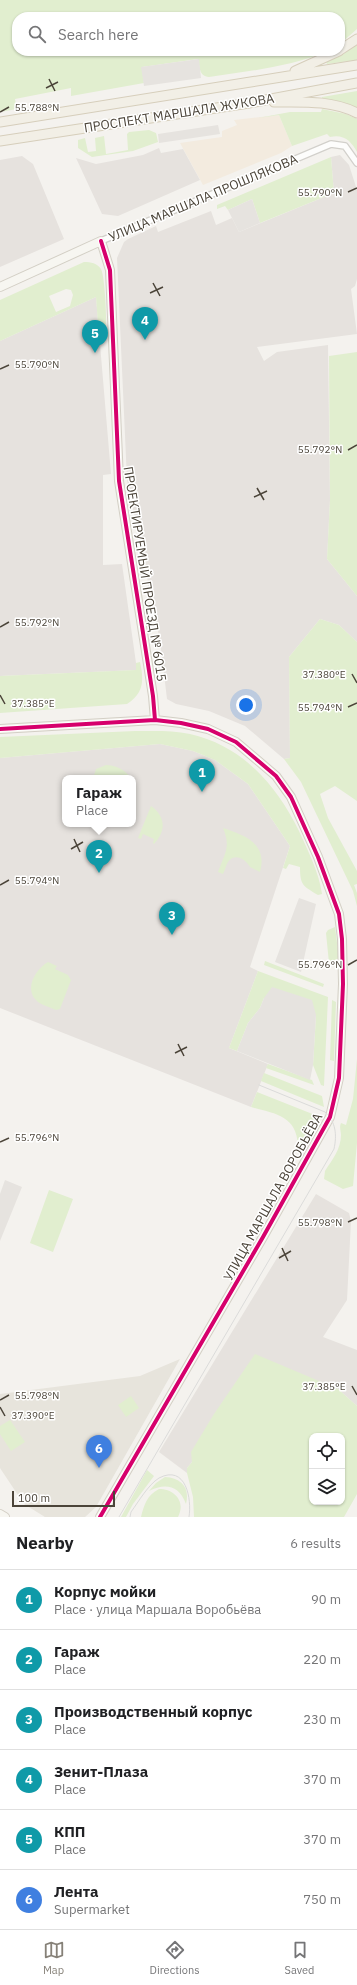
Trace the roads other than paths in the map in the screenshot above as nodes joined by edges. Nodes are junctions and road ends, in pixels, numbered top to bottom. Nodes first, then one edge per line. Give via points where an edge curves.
1 (357, 39) edge
2 (345, 47) edge
3 (328, 56) edge
4 (357, 65) edge
5 (269, 79) junction
6 (357, 83) edge
7 (249, 103) junction
8 (357, 113) edge
9 (0, 122) edge
10 (0, 141) edge
11 (357, 163) edge
12 (101, 241) junction
13 (0, 287) edge
14 (156, 720) junction
15 (0, 729) edge
16 (0, 1514) edge
17 (5, 1517) edge
18 (100, 1517) edge

1 - 2 main road
3 - 5 main road via 301,69
4 - 5 main road, ПРОСПЕКТ МАРШАЛА ЖУКОВА
5 - 9 main road, ПРОСПЕКТ МАРШАЛА ЖУКОВА
6 - 7 main road, ПРОСПЕКТ МАРШАЛА ЖУКОВА
7 - 8 main road via 319,102
7 - 10 main road, ПРОСПЕКТ МАРШАЛА ЖУКОВА
11 - 12 street, УЛИЦА МАРШАЛА ПРОШЛЯКОВА via 345,146 331,144
12 - 13 street, УЛИЦА МАРШАЛА ПРОШЛЯКОВА
12 - 14 street, ПРОЕКТИРУЕМЫЙ ПРОЕЗД № 6015 via 110,270 119,481
14 - 15 street, УЛИЦА МАРШАЛА ВОРОБЬЁВА
14 - 18 street, УЛИЦА МАРШАЛА ВОРОБЬЁВА via 208,729 236,742 276,776 291,797 318,857 339,914 343,984 339,1078 330,1117
16 - 17 street

